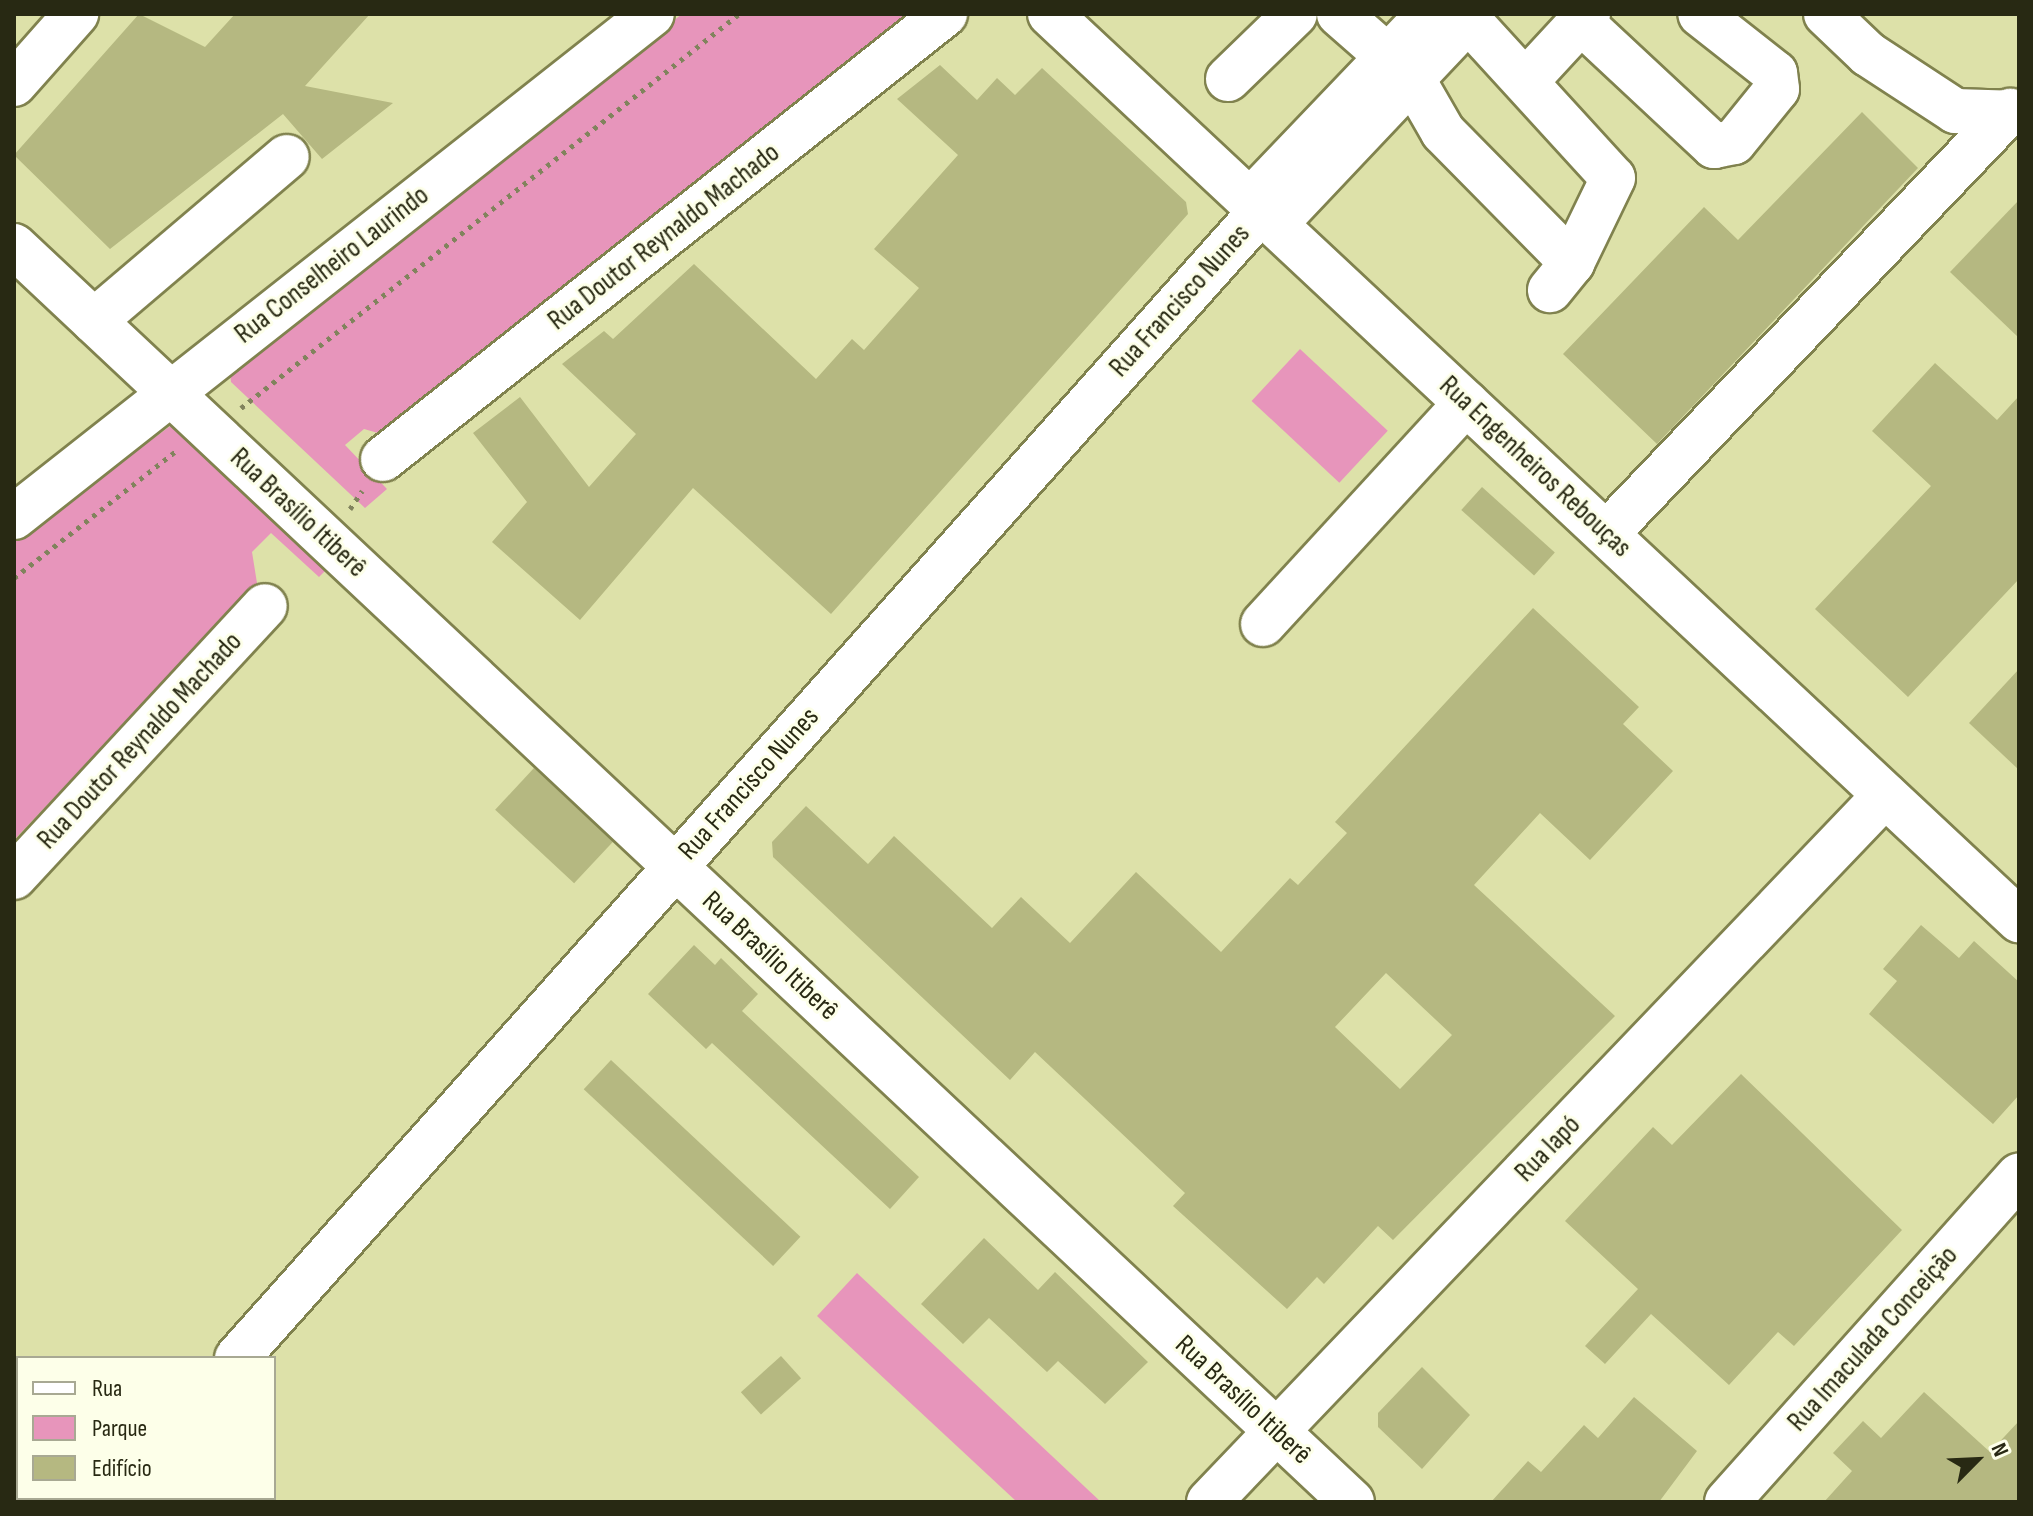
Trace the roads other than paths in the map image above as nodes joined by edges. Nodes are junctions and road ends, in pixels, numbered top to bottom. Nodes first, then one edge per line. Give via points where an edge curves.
1 (76, 14) edge
2 (652, 14) edge
3 (945, 14) edge
4 (1050, 14) edge
5 (1295, 14) edge
6 (1339, 14) edge
7 (1700, 14) edge
8 (1826, 14) edge
9 (1453, 16) edge
10 (1585, 18) edge
11 (1400, 68) junction
12 (1228, 79) dead end
13 (1527, 80) junction
14 (14, 84) edge
15 (2015, 112) edge
16 (287, 157) dead end
17 (1262, 212) junction
18 (14, 246) edge
19 (94, 321) junction
20 (171, 393) junction
21 (1466, 403) junction
22 (383, 459) dead end
23 (14, 517) edge
24 (1607, 533) junction
25 (265, 606) dead end
26 (1263, 624) dead end
27 (1885, 795) junction
28 (675, 867) junction
29 (14, 877) edge
30 (2019, 920) edge
31 (2019, 1175) edge
32 (239, 1356) edge
33 (1278, 1433) junction
34 (1209, 1502) edge
35 (1352, 1502) edge
36 (1727, 1502) edge

1 - 14 main road
2 - 20 main road, Rua Conselheiro Laurindo
3 - 22 main road, Rua Doutor Reynaldo Machado
4 - 17 main road, Rua Engenheiros Rebouças
5 - 12 main road
6 - 11 main road
7 - 10 main road via 1775,73 1777,89 1734,142 1714,146
8 - 15 main road via 1868,54 1955,111
9 - 11 main road, Rua Francisco Nunes
9 - 13 main road
10 - 13 main road
11 - 13 main road via 1443,132 1561,277 1613,178
11 - 17 main road, Rua Francisco Nunes
15 - 24 main road
16 - 19 main road
17 - 21 main road, Rua Engenheiros Rebouças
17 - 28 main road, Rua Francisco Nunes
18 - 19 main road, Rua Brasílio Itiberê
19 - 20 main road, Rua Brasílio Itiberê
20 - 23 main road, Rua Conselheiro Laurindo
20 - 28 main road, Rua Brasílio Itiberê
21 - 24 main road, Rua Engenheiros Rebouças
21 - 26 main road
24 - 27 main road, Rua Engenheiros Rebouças
25 - 29 main road, Rua Doutor Reynaldo Machado
27 - 30 main road, Rua Engenheiros Rebouças
27 - 33 main road, Rua Iapó
28 - 32 main road, Rua Francisco Nunes
28 - 33 main road, Rua Brasílio Itiberê
31 - 36 main road, Rua Imaculada Conceição
33 - 34 main road, Rua Iapó
33 - 35 main road, Rua Brasílio Itiberê

